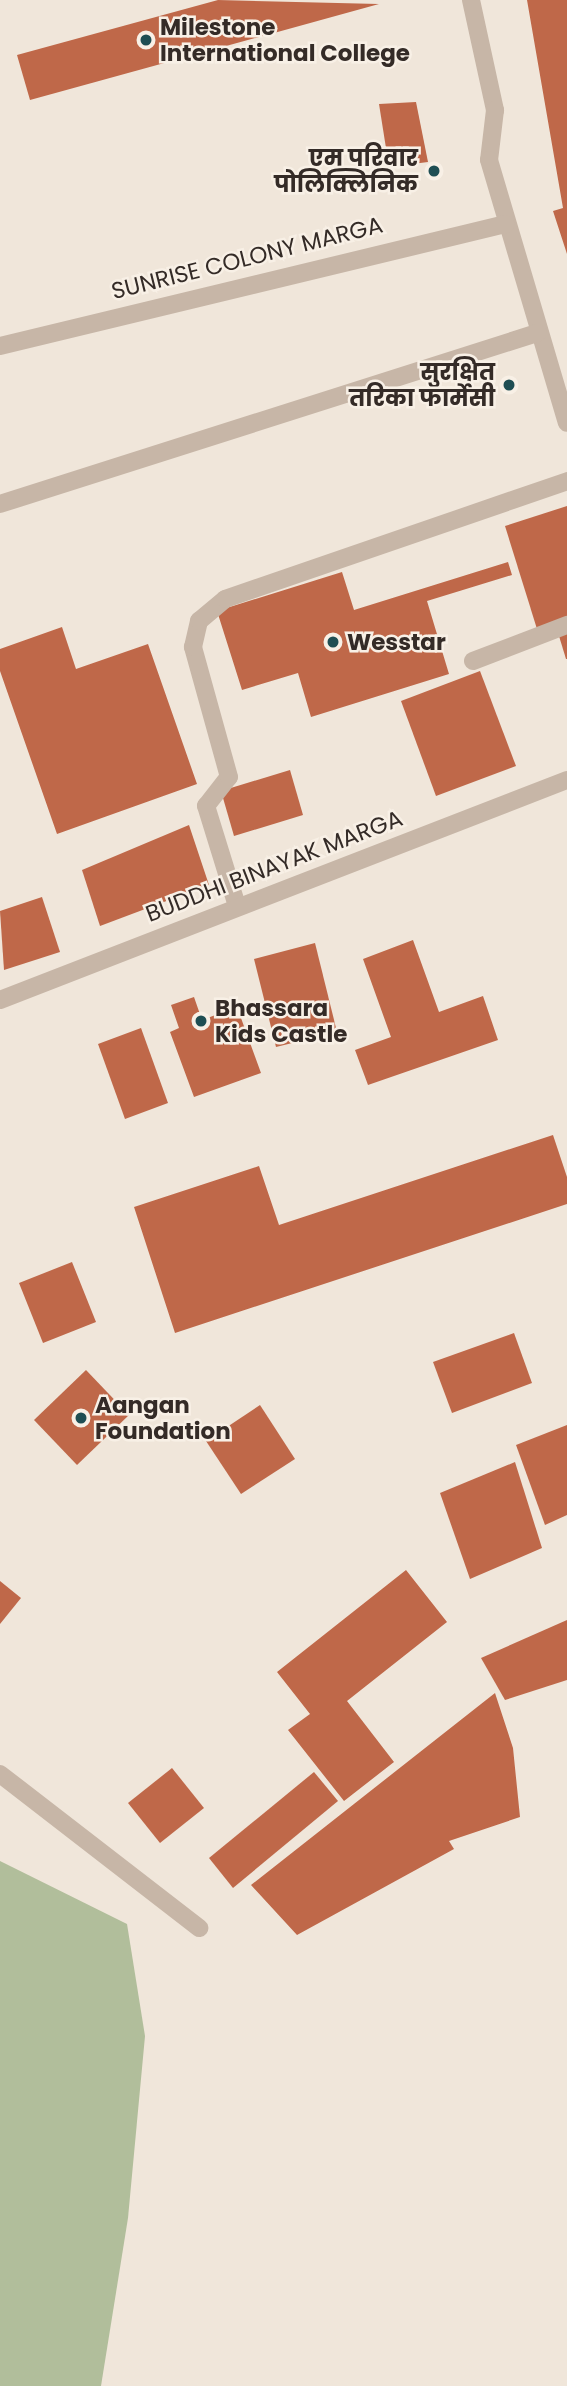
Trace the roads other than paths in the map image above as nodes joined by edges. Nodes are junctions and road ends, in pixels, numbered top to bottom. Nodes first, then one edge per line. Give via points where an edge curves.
1 (471, 0) edge
2 (506, 224) junction
3 (537, 333) junction
4 (0, 346) edge
5 (567, 422) edge
6 (567, 481) edge
7 (0, 504) edge
8 (567, 625) edge
9 (473, 661) dead end
10 (567, 780) edge
11 (237, 906) junction
12 (0, 1000) edge
13 (0, 1774) edge
14 (199, 1928) dead end

1 - 2 street via 495,110 489,160
2 - 3 street
2 - 4 street, SUNRISE COLONY MARGA
3 - 5 street
3 - 7 street
6 - 11 street via 225,599 199,621 193,647 229,777 206,806
8 - 9 street
10 - 11 street, BUDDHI BINAYAK MARGA
11 - 12 street, BUDDHI BINAYAK MARGA
13 - 14 street

